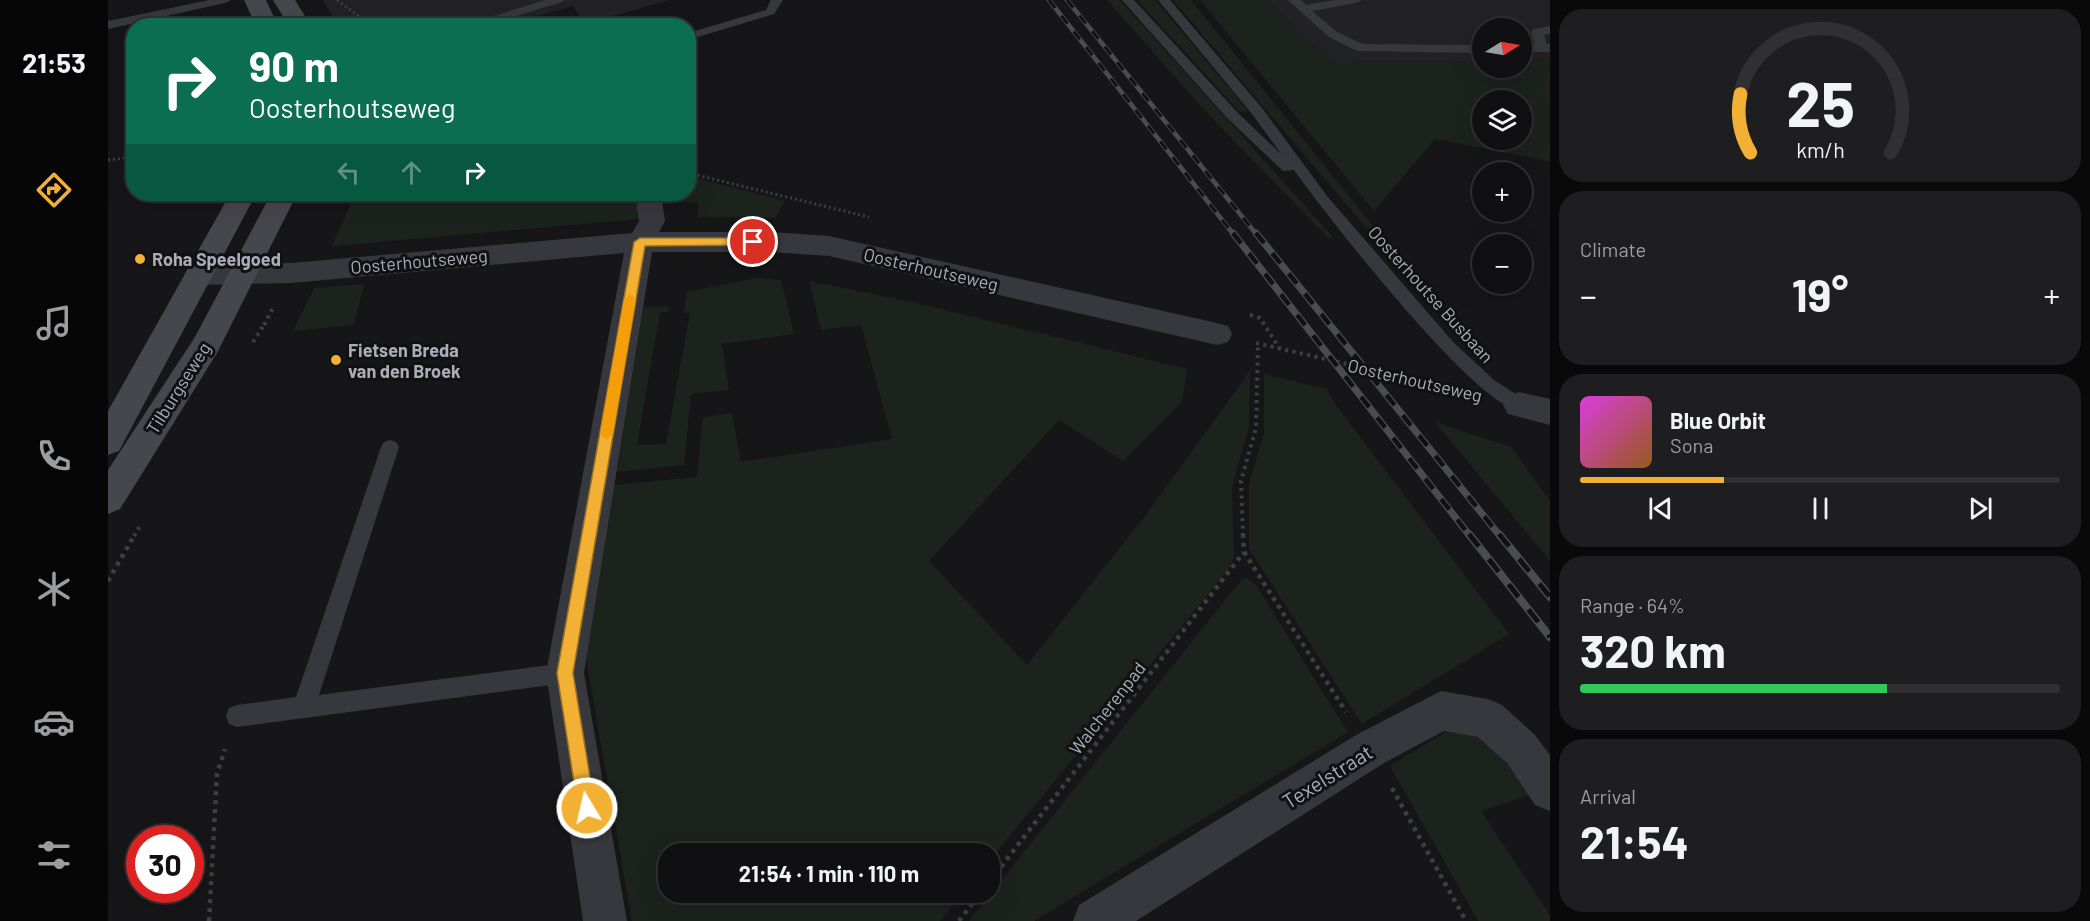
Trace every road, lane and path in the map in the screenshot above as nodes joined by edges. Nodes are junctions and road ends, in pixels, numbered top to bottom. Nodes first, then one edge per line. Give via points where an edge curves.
1 (225, 0) edge
2 (255, 0) edge
3 (284, 0) edge
4 (338, 0) edge
5 (558, 0) edge
6 (777, 0) edge
7 (1128, 0) edge
8 (1164, 0) edge
9 (1356, 0) edge
10 (1298, 4) edge
11 (141, 18) edge
12 (263, 18) edge
13 (295, 18) edge
14 (362, 18) edge
15 (496, 18) edge
16 (126, 21) edge
17 (108, 25) edge
18 (1550, 30) edge
19 (696, 35) edge
20 (1546, 48) edge
21 (1472, 49) edge
22 (126, 158) edge
23 (108, 160) edge
24 (1322, 200) junction
25 (239, 201) edge
26 (280, 201) edge
27 (649, 201) edge
28 (640, 242) junction
29 (242, 274) junction
30 (198, 275) junction
31 (1217, 334) dead end
32 (1258, 343) dead end
33 (1280, 349) dead end
34 (1445, 387) dead end
35 (1519, 405) joint
36 (1550, 412) edge
37 (108, 441) edge
38 (390, 447) dead end
39 (108, 499) edge
40 (1244, 552) junction
41 (565, 673) junction
42 (304, 707) junction
43 (237, 716) joint
44 (1370, 749) junction
45 (1550, 790) edge
46 (1000, 868) edge
47 (973, 903) edge
48 (209, 921) edge
49 (605, 921) edge
50 (959, 921) edge
51 (1095, 921) edge
52 (1466, 921) edge

1 - 11 lane
2 - 12 main road
3 - 13 main road
4 - 14 path
5 - 15 lane
6 - 19 lane via 770,12
7 - 24 lane, Oosterhoutse Busbaan via 1232,115
8 - 24 lane, Oosterhoutse Busbaan via 1257,111
9 - 10 lane
10 - 21 lane via 1330,34 1361,48
16 - 17 lane
18 - 20 lane via 1537,32
22 - 23 path
24 - 35 lane, Oosterhoutse Busbaan via 1448,347 1488,385
25 - 30 main road, Tilburgseweg
26 - 29 main road, Tilburgseweg
27 - 28 street via 652,221
28 - 29 street, Oosterhoutseweg
28 - 31 street, Oosterhoutseweg via 749,241 829,246
28 - 41 street
29 - 30 street, Oosterhoutseweg
29 - 39 main road, Tilburgseweg via 206,345
30 - 37 main road, Tilburgseweg
32 - 40 path via 1256,428 1241,481
33 - 34 path, Oosterhoutseweg
35 - 36 street
38 - 42 lane
40 - 44 path
40 - 46 path, Walcherenpad
41 - 42 lane
41 - 49 street
42 - 43 lane
43 - 48 path via 217,774
44 - 45 street, Texelstraat via 1441,711 1488,719 1521,749
44 - 51 street, Texelstraat
44 - 52 path
47 - 50 path

